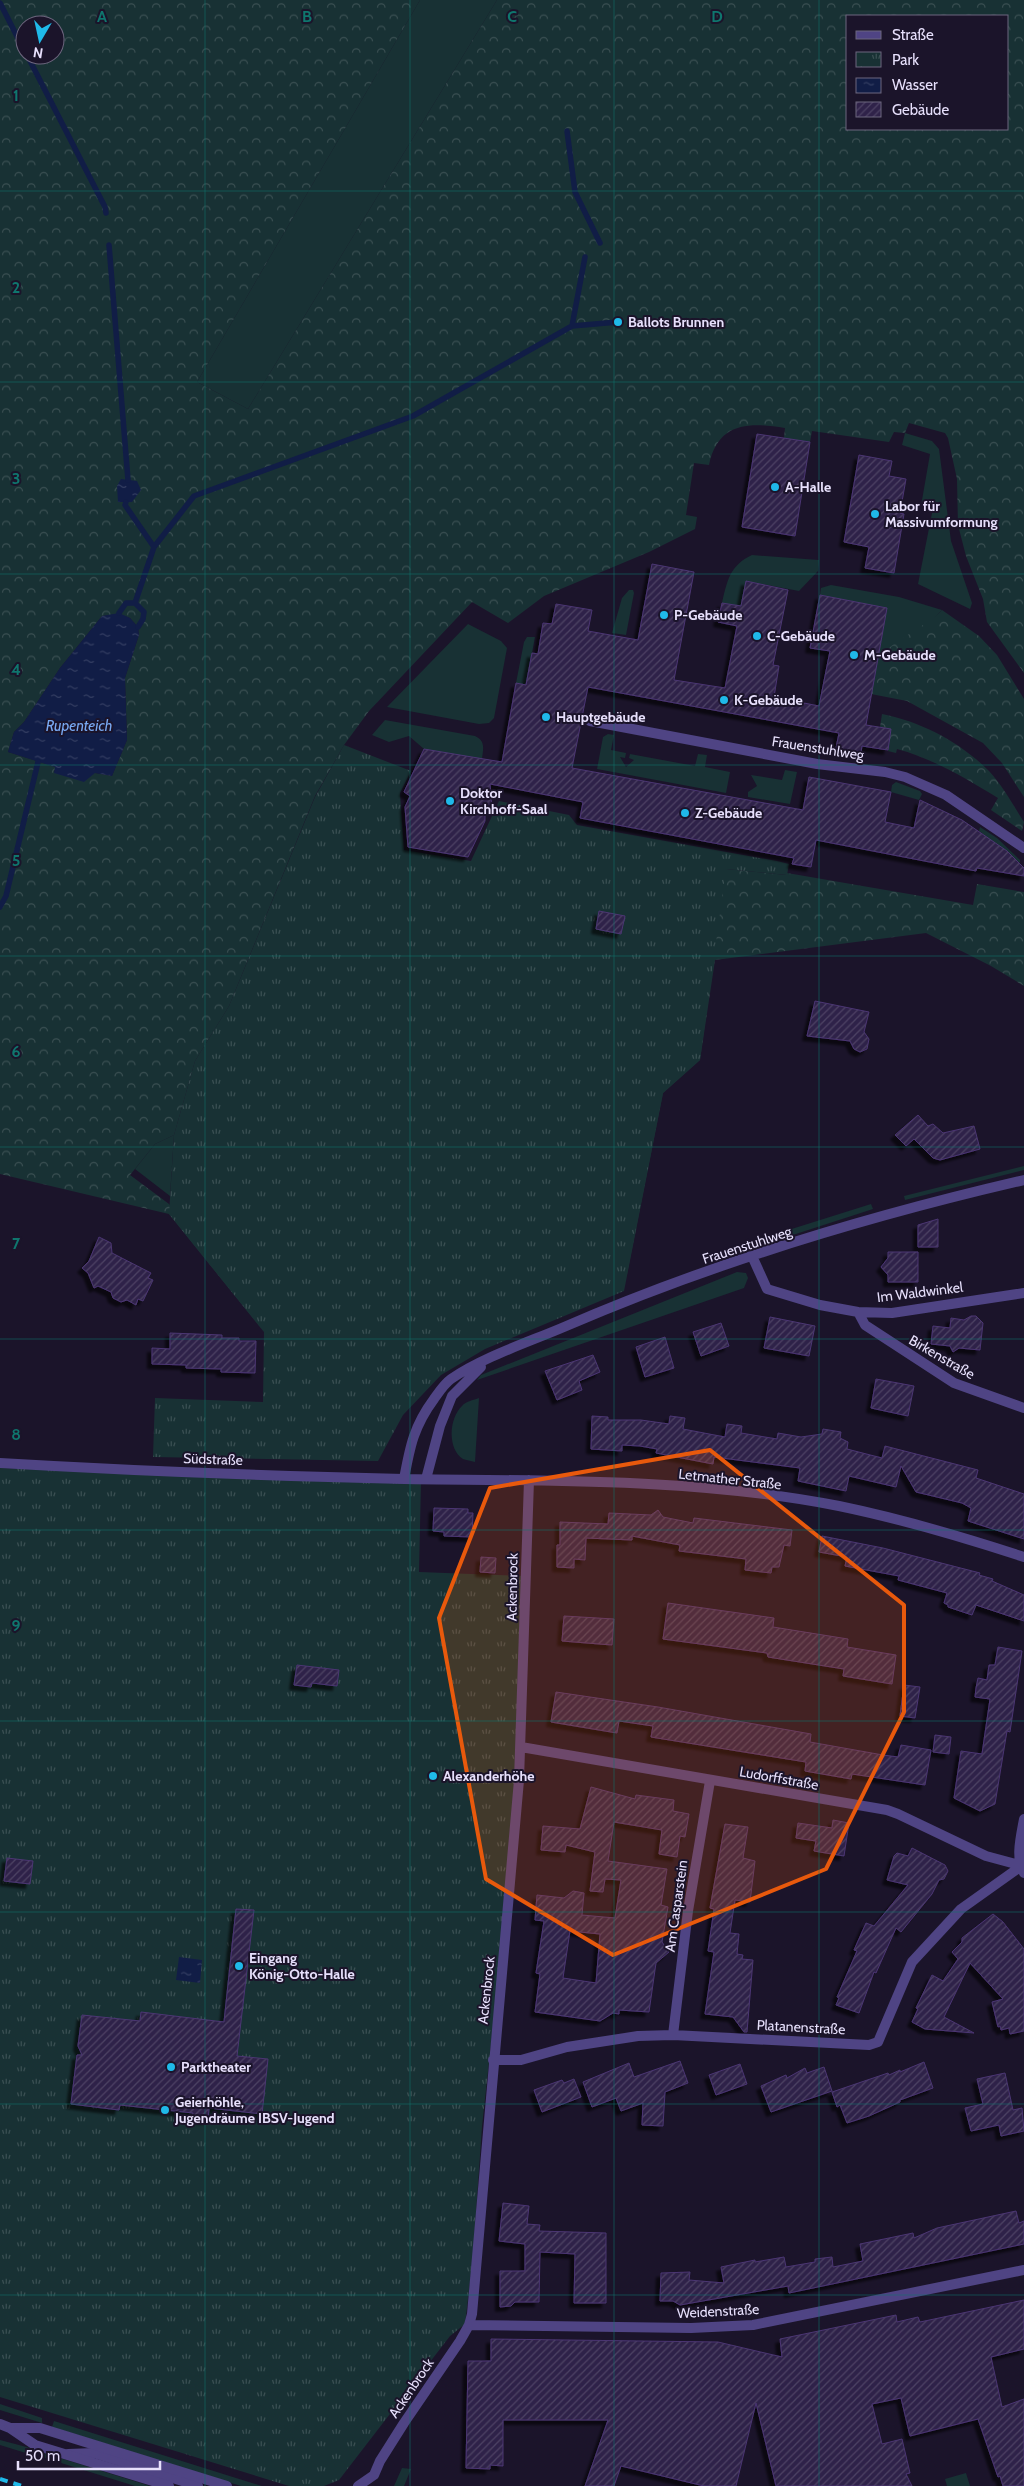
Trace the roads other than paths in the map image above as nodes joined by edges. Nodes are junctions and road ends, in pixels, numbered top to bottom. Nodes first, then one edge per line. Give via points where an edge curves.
1 (590, 721) dead end
2 (1024, 848) edge
3 (1024, 1180) edge
4 (752, 1256) junction
5 (1024, 1294) edge
6 (858, 1312) junction
7 (487, 1360) junction
8 (1024, 1408) edge
9 (0, 1463) edge
10 (404, 1479) junction
11 (426, 1479) junction
12 (529, 1480) junction
13 (1024, 1557) edge
14 (521, 1747) junction
15 (710, 1780) junction
16 (1024, 1819) edge
17 (1023, 1869) edge
18 (673, 2035) junction
19 (493, 2060) junction
20 (1024, 2270) edge
21 (469, 2325) junction
22 (0, 2424) edge
23 (10, 2428) junction
24 (64, 2454) junction
25 (374, 2475) junction
26 (169, 2486) edge
27 (198, 2486) edge
28 (227, 2486) edge
29 (358, 2486) edge
30 (377, 2486) edge

1 - 2 street, Frauenstuhlweg via 904,777 946,794
3 - 4 street, Frauenstuhlweg via 895,1212
4 - 6 street, Im Waldwinkel via 767,1289 820,1305
4 - 7 street, Frauenstuhlweg via 622,1302
5 - 6 street, Im Waldwinkel via 892,1313
6 - 8 street, Birkenstraße via 865,1325 954,1383
7 - 10 street, Frauenstuhlweg via 450,1379 419,1420 411,1441
7 - 11 street, Frauenstuhlweg via 452,1396
9 - 10 street, Südstraße
10 - 11 street, Südstraße
11 - 12 street, Letmather Straße
12 - 13 street, Letmather Straße via 709,1488 829,1504 886,1516
12 - 14 street, Ackenbrock
14 - 15 street, Ludorffstraße
14 - 19 street, Ackenbrock
15 - 17 street, Ludorffstraße via 886,1810 986,1856
15 - 18 street, Am Casparstein via 688,1911
16 - 17 street via 1020,1843
17 - 18 street, Platanenstraße via 961,1909 912,1962 878,2042 869,2045
18 - 19 street, Platanenstraße via 602,2040 522,2060
19 - 21 street, Ackenbrock
20 - 21 street, Weidenstraße via 753,2325 691,2328
21 - 25 street, Ackenbrock
22 - 23 street
23 - 24 street via 35,2446
23 - 28 street via 40,2428
24 - 26 street
24 - 27 street via 94,2453
25 - 29 street, Ackenbrock
25 - 30 street

